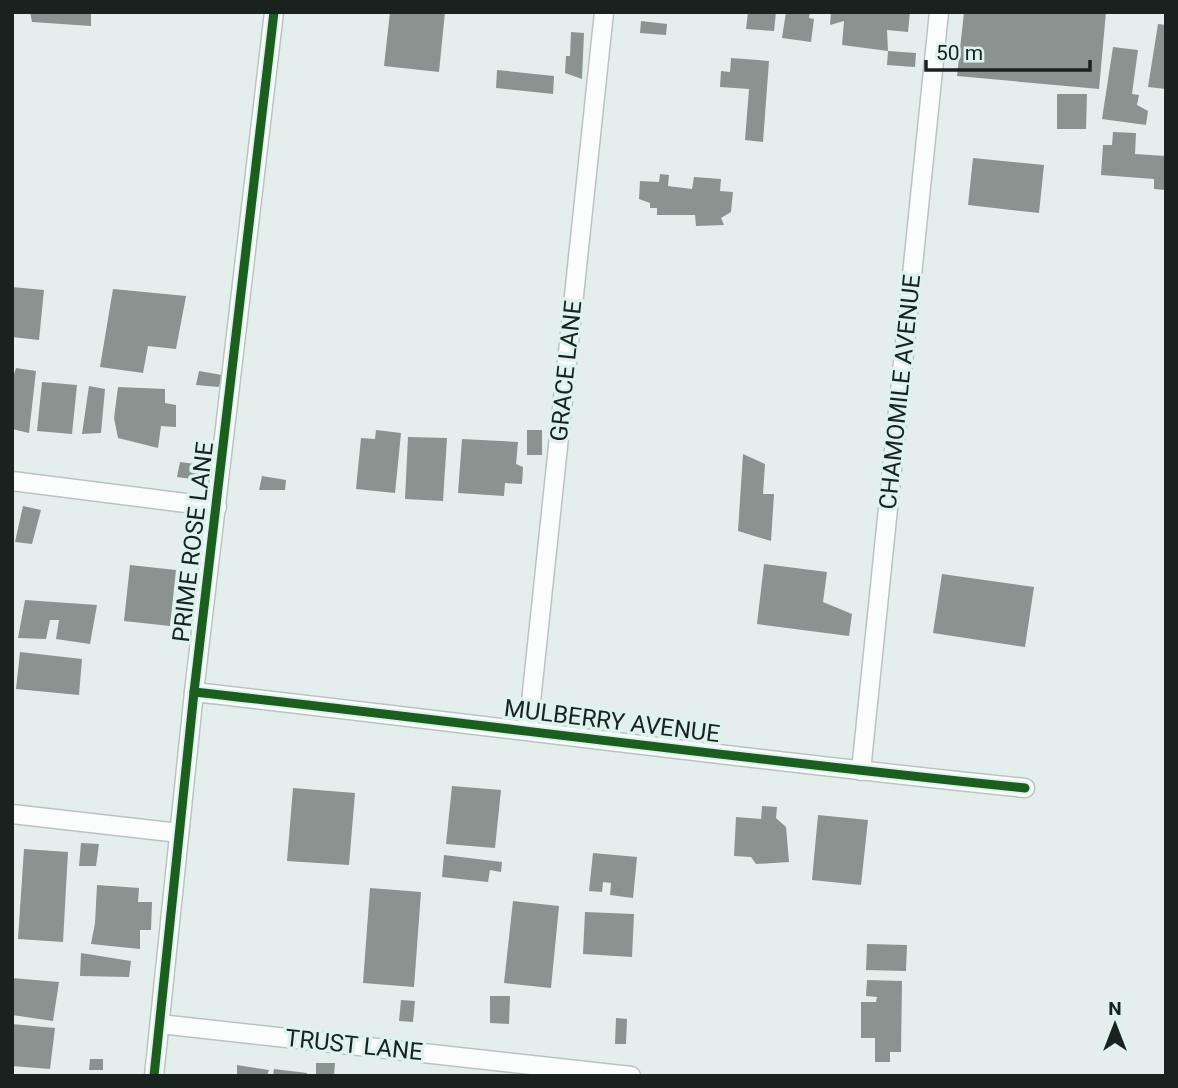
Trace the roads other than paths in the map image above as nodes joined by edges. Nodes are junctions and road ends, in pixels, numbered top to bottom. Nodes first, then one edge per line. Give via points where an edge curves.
1 (274, 12) edge
2 (604, 12) edge
3 (939, 12) edge
4 (12, 481) edge
5 (217, 507) junction
6 (194, 692) junction
7 (528, 730) junction
8 (862, 771) junction
9 (1025, 788) dead end
10 (12, 814) edge
11 (179, 833) junction
12 (160, 1024) junction
13 (154, 1076) edge
14 (631, 1076) edge

1 - 5 street, PRIME ROSE LANE
2 - 7 street, GRACE LANE
3 - 8 street, CHAMOMILE AVENUE
4 - 5 street
5 - 6 street, PRIME ROSE LANE
6 - 7 street, MULBERRY AVENUE
6 - 11 street, PRIME ROSE LANE
7 - 8 street, MULBERRY AVENUE
8 - 9 street, MULBERRY AVENUE
10 - 11 street
11 - 12 street, PRIME ROSE LANE
12 - 13 street, PRIME ROSE LANE
12 - 14 street, TRUST LANE

